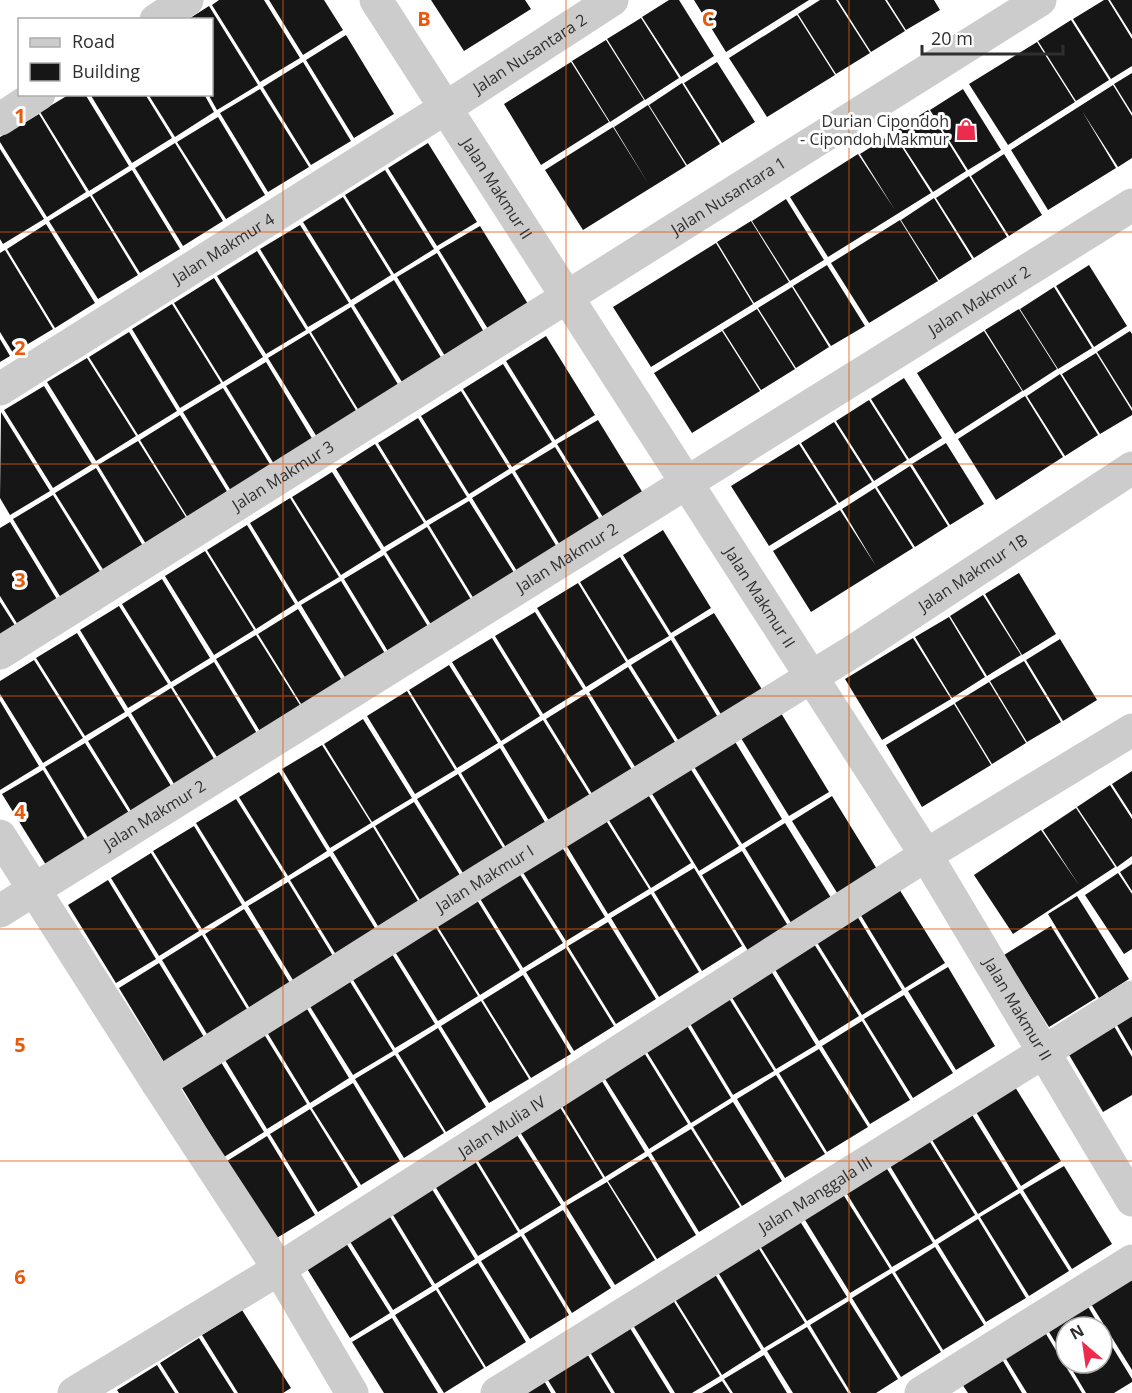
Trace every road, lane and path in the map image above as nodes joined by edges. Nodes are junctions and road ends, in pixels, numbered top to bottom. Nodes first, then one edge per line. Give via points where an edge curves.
1 (187, 0) edge
2 (376, 0) edge
3 (612, 0) edge
4 (1040, 0) edge
5 (159, 18) edge
6 (36, 96) edge
7 (447, 107) junction
8 (0, 119) edge
9 (1132, 204) edge
10 (567, 296) junction
11 (0, 389) edge
12 (1132, 468) edge
13 (687, 483) junction
14 (0, 653) edge
15 (812, 677) junction
16 (1132, 730) edge
17 (0, 836) edge
18 (926, 855) junction
19 (35, 890) junction
20 (0, 911) edge
21 (1132, 997) edge
22 (1042, 1052) junction
23 (158, 1084) junction
24 (1132, 1200) edge
25 (1132, 1261) edge
26 (279, 1269) junction
27 (74, 1393) edge
28 (352, 1393) edge
29 (497, 1393) edge
30 (921, 1393) edge

1 - 5 street
2 - 7 street, Jalan Makmur II
3 - 7 street, Jalan Nusantara 2
4 - 10 street, Jalan Nusantara 1
6 - 8 street
7 - 10 street, Jalan Makmur II
7 - 11 street, Jalan Makmur 4
9 - 13 street, Jalan Makmur 2
10 - 13 street, Jalan Makmur II
10 - 14 street, Jalan Makmur 3
12 - 15 street, Jalan Makmur 1B
13 - 15 street, Jalan Makmur II
13 - 19 street, Jalan Makmur 2
15 - 18 street, Jalan Makmur II
15 - 23 street, Jalan Makmur I
16 - 18 street, Jalan Mulia IV
17 - 19 street
18 - 22 street, Jalan Makmur II
18 - 26 street, Jalan Mulia IV
19 - 20 street, Jalan Makmur 2
19 - 23 street
21 - 22 street, Jalan Manggala III
22 - 24 street, Jalan Makmur II
22 - 29 street, Jalan Manggala III
23 - 26 street
25 - 30 street
26 - 27 street, Jalan Mulia IV
26 - 28 street

